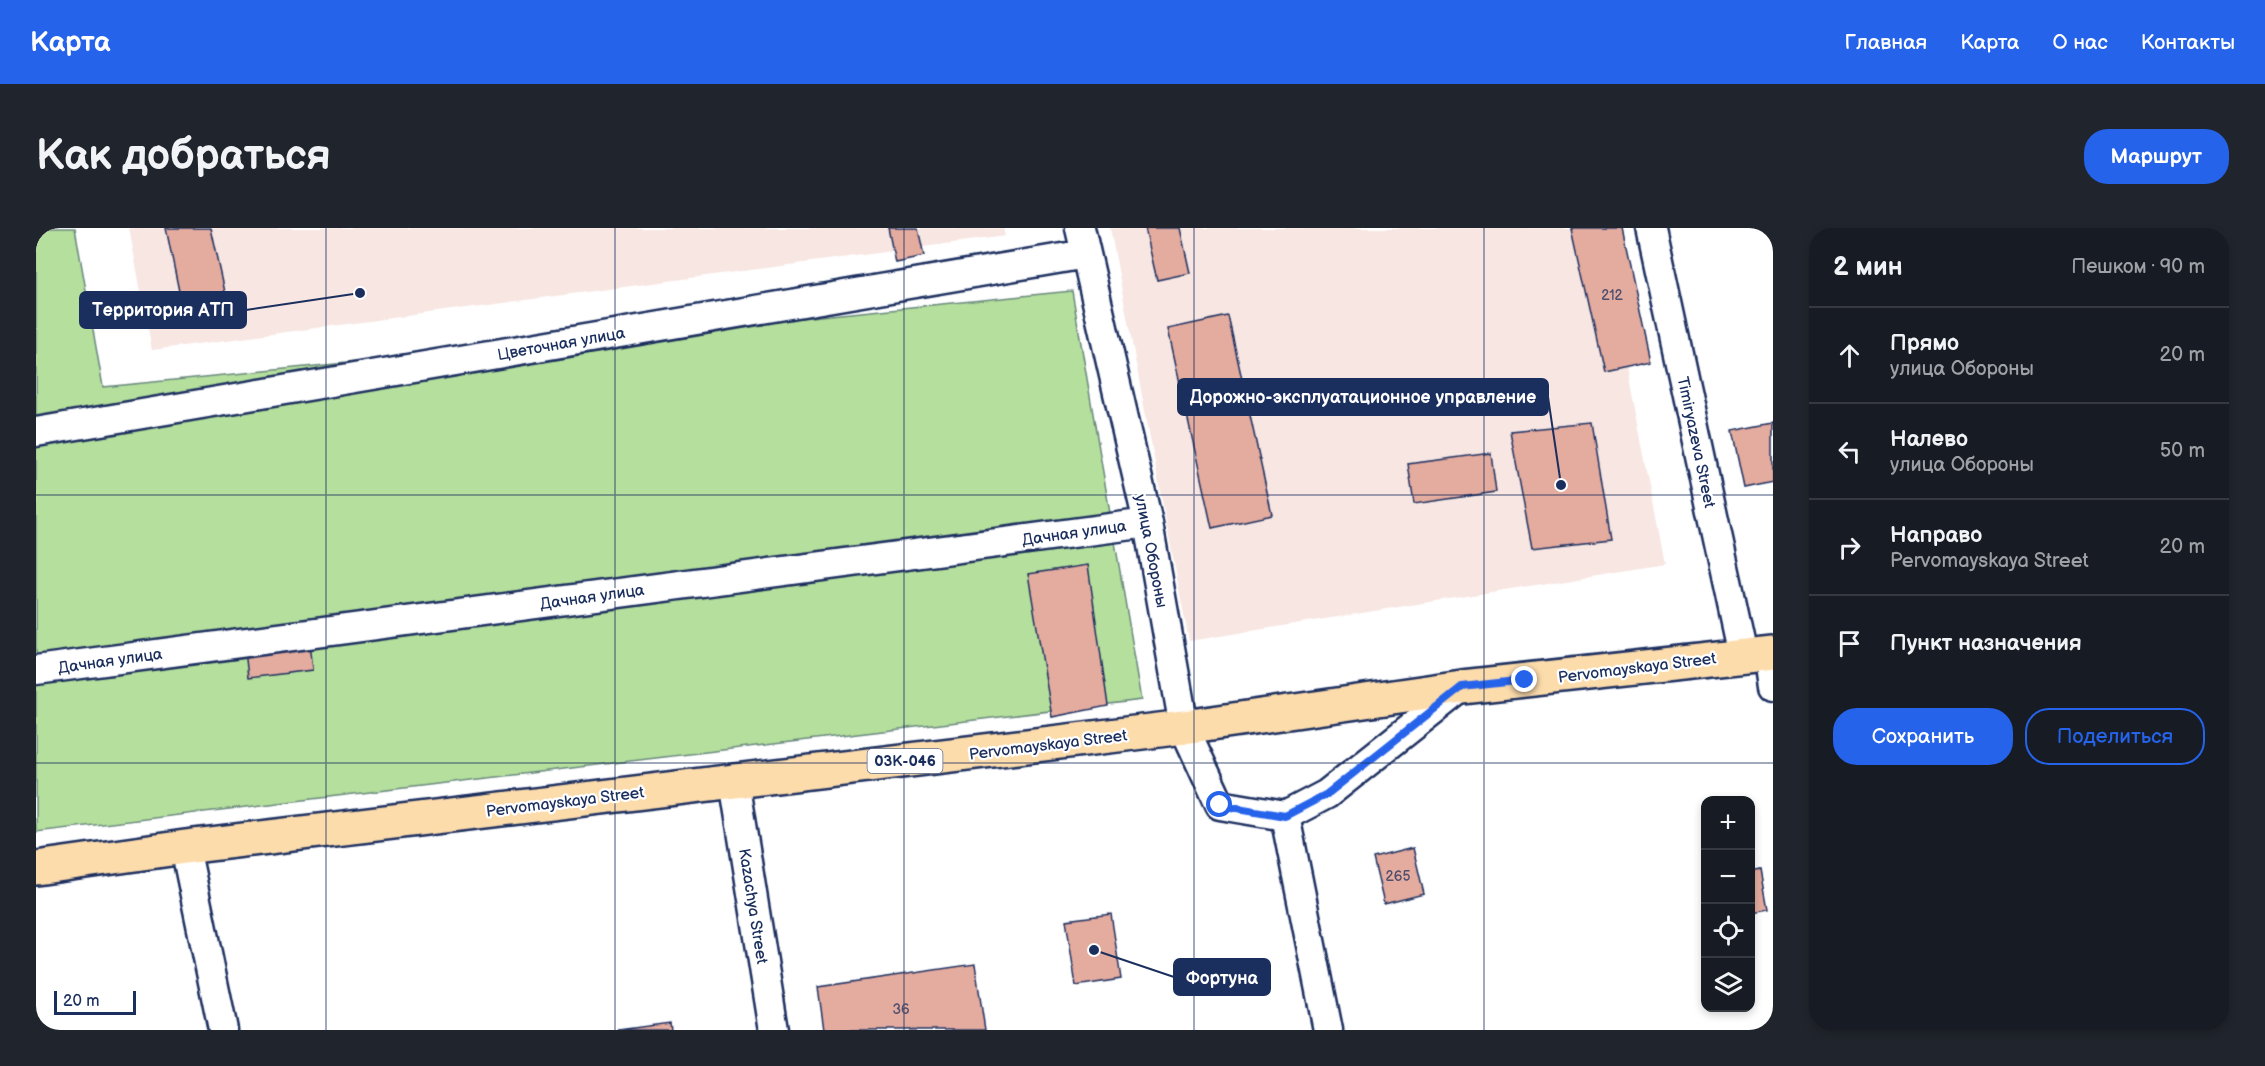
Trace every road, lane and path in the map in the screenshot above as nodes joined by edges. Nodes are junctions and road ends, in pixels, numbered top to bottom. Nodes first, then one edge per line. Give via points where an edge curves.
1 (1651, 228) edge
2 (1083, 241) edge
3 (36, 432) edge
4 (1148, 523) junction
5 (1761, 654) edge
6 (36, 670) edge
7 (1773, 686) edge
8 (1462, 687) junction
9 (1184, 727) junction
10 (735, 781) junction
11 (1285, 816) junction
12 (185, 847) junction
13 (36, 868) edge
14 (223, 1030) edge
15 (774, 1030) edge
16 (1328, 1030) edge

1 - 5 street, Timiryazeva Street
2 - 3 street, Цветочная улица
2 - 4 street, улица Обороны
4 - 6 street, Дачная улица
4 - 9 street, улица Обороны
5 - 7 street, Timiryazeva Street
5 - 8 main road, Pervomayskaya Street / 03К-046
8 - 9 main road, Pervomayskaya Street / 03К-046
8 - 11 street via 1327,794
9 - 10 main road, Pervomayskaya Street / 03К-046
9 - 11 street, улица Обороны via 1220,805
10 - 12 main road, Pervomayskaya Street / 03К-046
10 - 15 street, Kazachya Street
11 - 16 street
12 - 13 main road, Pervomayskaya Street / 03К-046
12 - 14 street

